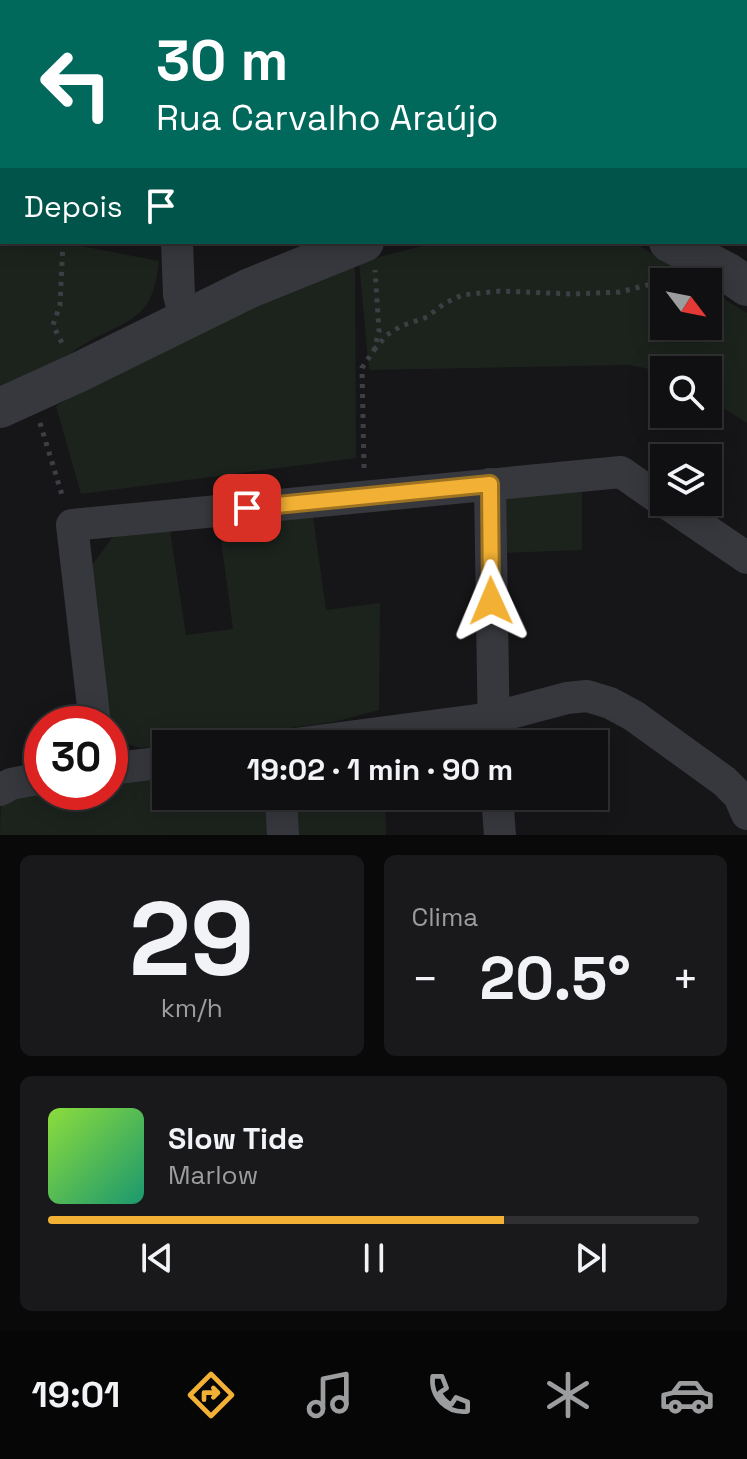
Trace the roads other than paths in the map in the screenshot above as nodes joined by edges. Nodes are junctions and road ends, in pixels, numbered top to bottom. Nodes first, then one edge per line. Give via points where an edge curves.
1 (177, 244) edge
2 (674, 244) edge
3 (370, 255) edge
4 (733, 269) edge
5 (185, 318) junction
6 (16, 401) edge
7 (490, 484) junction
8 (650, 492) edge
9 (685, 516) edge
10 (747, 558) edge
11 (93, 706) edge
12 (493, 730) edge
13 (495, 730) edge
14 (152, 764) edge
15 (128, 767) edge
16 (24, 781) edge
17 (0, 790) edge
18 (282, 810) edge
19 (498, 810) edge
20 (747, 814) edge
21 (283, 835) edge
22 (500, 835) edge

1 - 5 street
2 - 4 street
3 - 5 street via 250,288
5 - 6 street
7 - 8 street via 621,472
7 - 11 street via 72,525
7 - 12 street
9 - 10 street
13 - 20 street via 567,698 587,696 610,703 724,781
14 - 15 street
16 - 17 street
18 - 21 street
19 - 22 street

